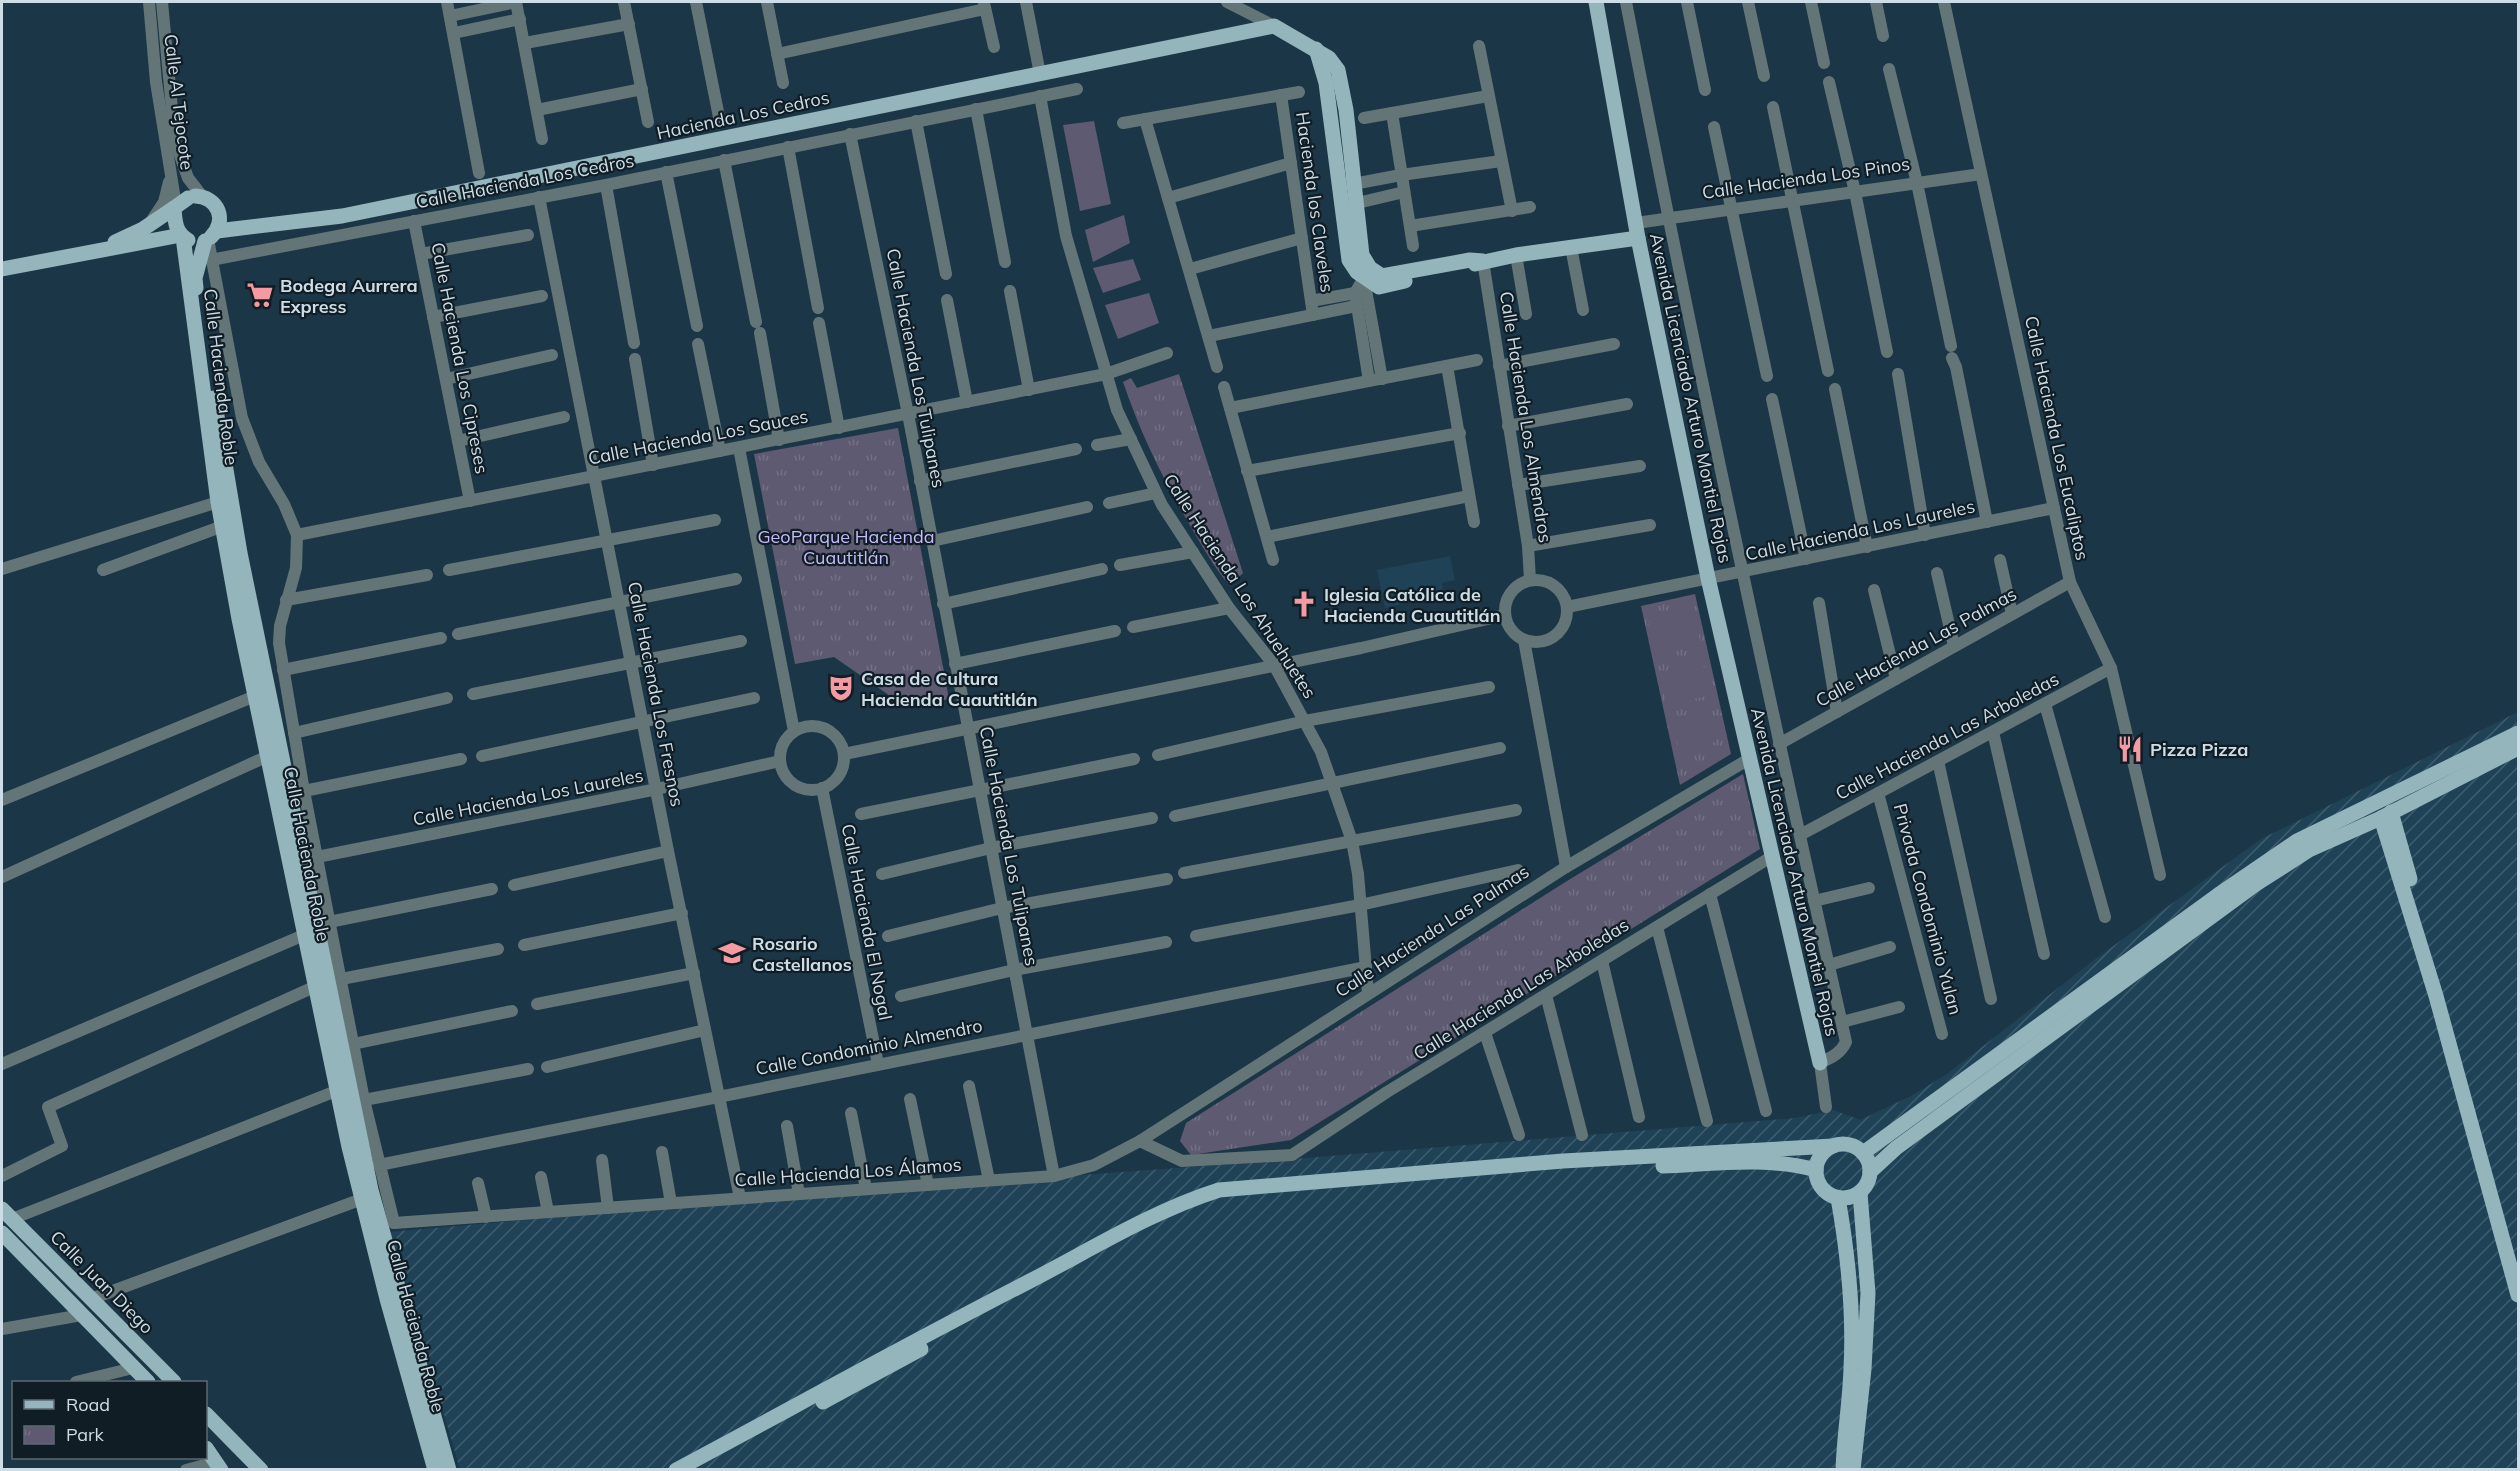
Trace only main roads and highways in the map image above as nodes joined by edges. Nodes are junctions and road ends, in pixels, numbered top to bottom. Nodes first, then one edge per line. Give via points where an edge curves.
1 (1596, 2) edge
2 (1316, 49) junction
3 (187, 201) junction
4 (1350, 205) junction
5 (1637, 230) junction
6 (182, 236) junction
7 (210, 237) junction
8 (90, 254) junction
9 (2, 269) edge
10 (2518, 733) edge
11 (2518, 748) edge
12 (2386, 815) junction
13 (1820, 1063) road end
14 (1833, 1146) junction
15 (1863, 1153) junction
16 (1816, 1170) junction
17 (1870, 1172) junction
18 (1860, 1193) junction
19 (1838, 1198) junction
20 (7, 1214) edge
21 (2, 1233) edge
22 (2518, 1256) edge
23 (2518, 1295) edge
24 (146, 1381) edge
25 (172, 1381) edge
26 (207, 1415) edge
27 (207, 1450) edge
28 (218, 1466) edge
29 (253, 1466) edge
30 (435, 1470) edge
31 (449, 1470) edge
32 (676, 1470) edge
33 (693, 1470) edge
34 (1842, 1470) edge
35 (1853, 1470) edge

1 - 5 main road, Avenida Licenciado Arturo Montiel Rojas
2 - 4 main road via 1326,83 1340,188
2 - 4 main road via 1333,61 1338,70 1355,183
2 - 7 main road, Hacienda Los Cedros via 1275,26 342,216
3 - 6 main road via 175,224
3 - 7 main road via 209,199 219,210 220,217
3 - 8 main road via 143,229
4 - 5 main road, Calle Hacienda Los Pinos via 1367,274 1382,276 1572,247
5 - 13 main road, Avenida Licenciado Arturo Montiel Rojas via 1708,578
6 - 7 main road via 190,241
6 - 8 main road
6 - 30 main road, Calle Hacienda Roble via 218,502 314,987 387,1299
7 - 31 main road, Calle Hacienda Roble via 195,278 240,553 370,1190
8 - 9 main road
10 - 15 main road via 2297,841
11 - 12 main road
12 - 17 main road via 2309,850 2256,884 1896,1148
12 - 22 main road
12 - 23 main road
14 - 15 main road via 1848,1144
14 - 16 main road via 1821,1155
14 - 32 main road via 1563,1161 1219,1190 1184,1201 1073,1258
15 - 17 main road
16 - 19 main road via 1820,1185
16 - 33 main road via 1763,1162 1564,1168 1221,1197 1187,1208
17 - 18 main road
18 - 19 main road
18 - 35 main road via 1868,1293
19 - 34 main road via 1852,1325 1850,1400
20 - 25 main road, Calle Juan Diego
21 - 24 main road, Calle Juan Diego
26 - 29 main road
27 - 28 main road

